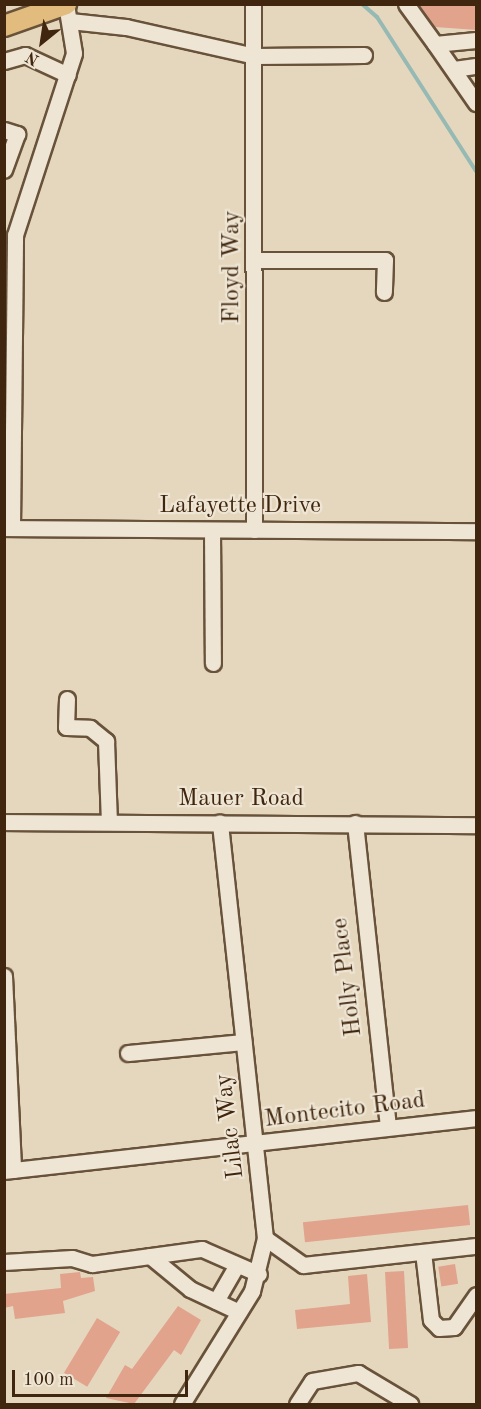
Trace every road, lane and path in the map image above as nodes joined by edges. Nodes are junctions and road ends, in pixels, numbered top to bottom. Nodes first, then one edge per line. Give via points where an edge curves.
1 (253, 4) edge
2 (406, 4) edge
3 (67, 10) edge
4 (4, 26) edge
5 (477, 40) edge
6 (435, 44) junction
7 (364, 55) dead end
8 (255, 56) junction
9 (4, 61) edge
10 (477, 66) edge
11 (454, 69) junction
12 (68, 75) junction
13 (477, 103) edge
14 (4, 130) edge
15 (4, 170) edge
16 (256, 260) junction
17 (384, 292) dead end
18 (8, 528) edge
19 (254, 530) junction
20 (212, 531) junction
21 (477, 531) edge
22 (213, 663) dead end
23 (67, 699) dead end
24 (4, 822) edge
25 (110, 822) junction
26 (220, 822) junction
27 (355, 824) junction
28 (477, 825) edge
29 (4, 976) edge
30 (243, 1042) junction
31 (128, 1053) dead end
32 (477, 1118) edge
33 (388, 1126) junction
34 (256, 1144) junction
35 (9, 1171) edge
36 (265, 1238) junction
37 (477, 1246) edge
38 (423, 1252) junction
39 (150, 1256) junction
40 (4, 1262) edge
41 (236, 1267) junction
42 (259, 1274) junction
43 (477, 1295) edge
44 (216, 1301) junction
45 (239, 1312) junction
46 (182, 1404) edge
47 (297, 1404) edge
48 (410, 1404) edge

1 - 8 street, Floyd Way
2 - 6 street
3 - 4 main road
3 - 8 street
3 - 12 street via 74,53
5 - 6 street
6 - 11 street
7 - 8 street
8 - 16 street, Floyd Way
9 - 12 street via 25,55
10 - 11 street
11 - 13 street
12 - 18 street via 15,235
14 - 15 street via 17,134
16 - 17 street via 385,260
16 - 19 street, Floyd Way
18 - 20 street, Lafayette Drive
19 - 20 street, Lafayette Drive
19 - 21 street, Lafayette Drive
20 - 22 street
23 - 25 street via 66,727 90,728 106,741
24 - 25 street, Mauer Road
25 - 26 street, Mauer Road
26 - 27 street, Mauer Road
26 - 30 street, Lilac Way
27 - 28 street, Mauer Road
27 - 33 street, Holly Place
29 - 35 street
30 - 31 street
30 - 34 street, Lilac Way
32 - 33 street, Montecito Road
33 - 34 street, Montecito Road
34 - 35 street, Montecito Road
34 - 36 street, Lilac Way
36 - 38 street via 303,1265
36 - 42 street, Lilac Way
37 - 38 street
38 - 43 street via 430,1320 439,1328 454,1327
39 - 40 street via 92,1264 72,1258
39 - 41 street via 202,1249
39 - 44 street via 190,1289
41 - 42 street
41 - 44 street
42 - 45 street, Lilac Way
44 - 45 street
45 - 46 street, Lilac Way
47 - 48 street via 312,1381 358,1373

